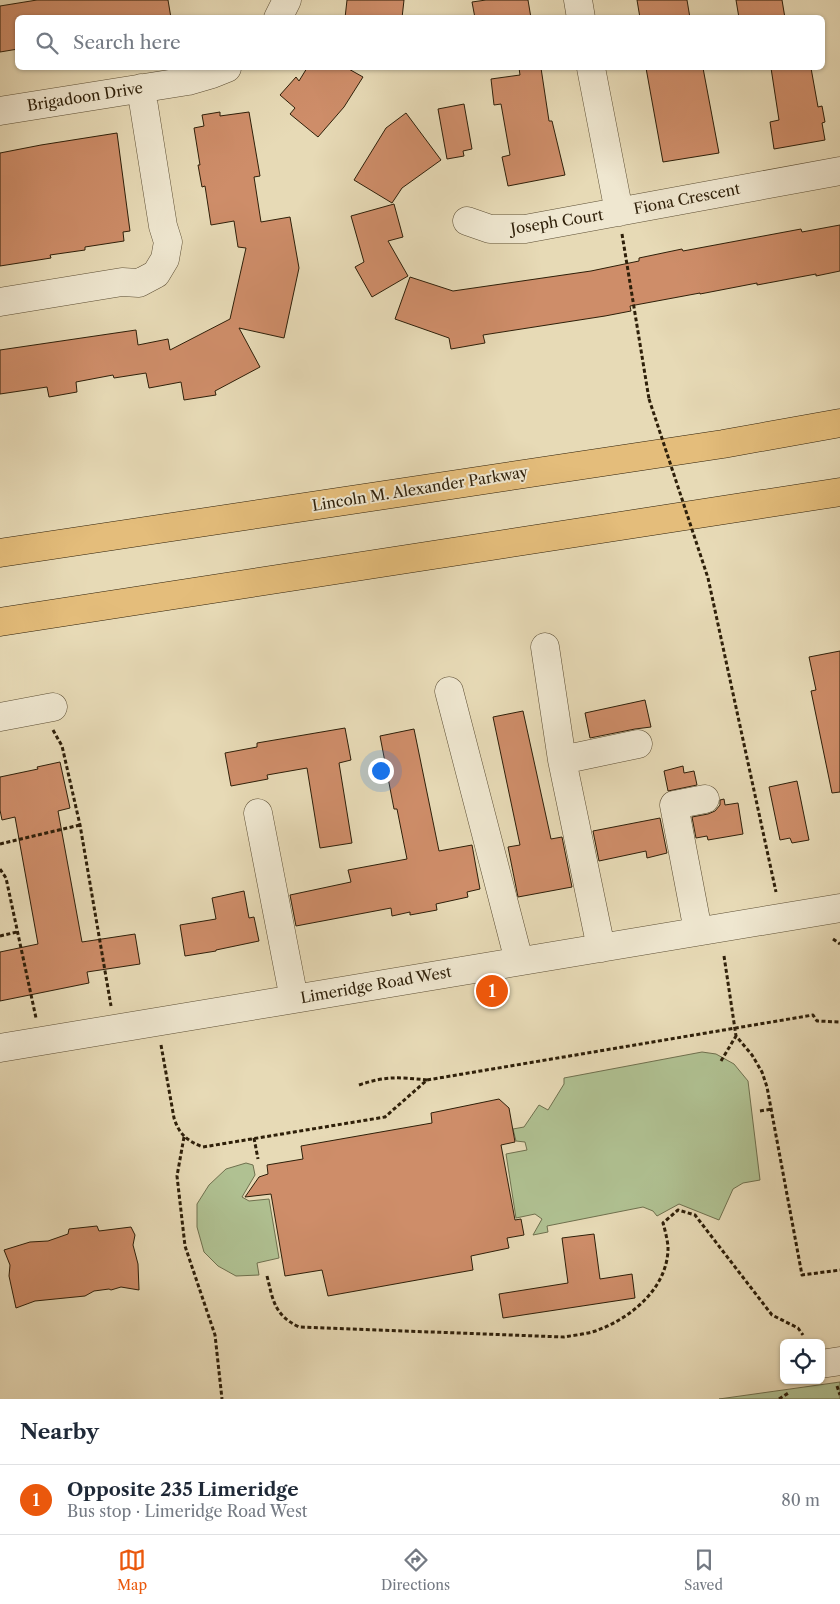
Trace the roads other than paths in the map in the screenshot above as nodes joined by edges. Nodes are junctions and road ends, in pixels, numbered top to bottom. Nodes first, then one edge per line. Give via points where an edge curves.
1 (287, 0) edge
2 (578, 0) edge
3 (280, 15) edge
4 (580, 15) edge
5 (222, 70) edge
6 (591, 70) edge
7 (141, 88) junction
8 (0, 111) edge
9 (840, 171) edge
10 (619, 212) junction
11 (468, 221) dead end
12 (0, 302) edge
13 (840, 423) edge
14 (840, 492) edge
15 (0, 553) edge
16 (0, 622) edge
17 (545, 647) dead end
18 (450, 691) dead end
19 (53, 707) road end
20 (0, 717) edge
21 (638, 744) dead end
22 (562, 760) junction
23 (705, 799) dead end
24 (258, 813) dead end
25 (840, 908) edge
26 (698, 932) junction
27 (601, 948) junction
28 (519, 961) junction
29 (294, 999) junction
30 (0, 1048) edge
31 (825, 1366) edge
32 (839, 1373) edge

1 - 3 street
2 - 4 street
5 - 7 street, Brigadoon Drive via 200,78
6 - 10 street, Fiona Crescent
7 - 8 street, Brigadoon Drive
7 - 12 street via 168,242 165,259 156,274 139,283 122,282
9 - 10 street, Fiona Crescent
10 - 11 street, Joseph Court via 514,230 490,229
13 - 15 highway, Lincoln M. Alexander Parkway via 723,444
14 - 16 highway
17 - 22 street
18 - 28 street
19 - 20 street
21 - 22 street
22 - 27 street
23 - 26 street via 674,805
24 - 29 street
25 - 26 street, Limeridge Road West
26 - 27 street, Limeridge Road West
27 - 28 street, Limeridge Road West
28 - 29 street, Limeridge Road West
29 - 30 street, Limeridge Road West
31 - 32 street

